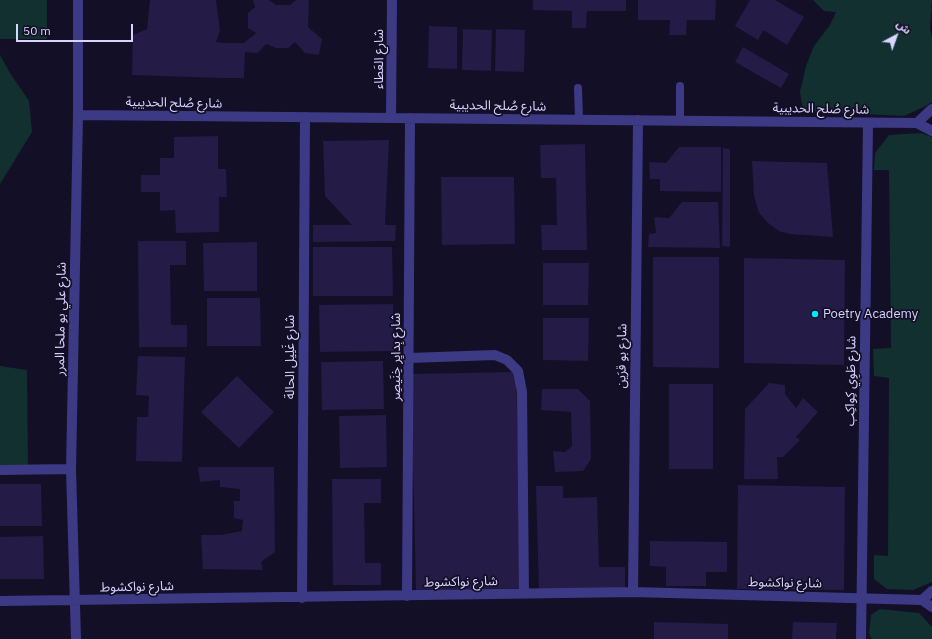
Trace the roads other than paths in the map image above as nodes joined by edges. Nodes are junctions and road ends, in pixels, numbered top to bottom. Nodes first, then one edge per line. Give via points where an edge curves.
1 (78, 0) edge
2 (392, 0) edge
3 (680, 86) dead end
4 (578, 88) dead end
5 (932, 109) edge
6 (78, 115) junction
7 (305, 117) junction
8 (391, 118) junction
9 (410, 118) junction
10 (579, 120) junction
11 (638, 120) junction
12 (680, 121) junction
13 (868, 122) junction
14 (917, 123) junction
15 (932, 131) edge
16 (409, 358) junction
17 (72, 469) junction
18 (0, 470) edge
19 (932, 591) edge
20 (633, 592) junction
21 (524, 594) junction
22 (407, 596) junction
23 (302, 598) junction
24 (861, 598) junction
25 (922, 600) junction
26 (0, 601) edge
27 (75, 601) junction
28 (932, 607) edge
29 (76, 639) edge
30 (861, 639) edge

1 - 6 street, شارع علي بو ملحا المرر
2 - 8 street, شارع العَطاء
3 - 12 lane
4 - 10 lane
5 - 14 street
6 - 7 street, شارع صُلح الحديبية
6 - 17 street, شارع علي بو ملحا المرر
7 - 8 street, شارع صُلح الحديبية
7 - 23 street, شارع غَلِيل الحالة
8 - 9 street, شارع صُلح الحديبية
9 - 10 street, شارع صُلح الحديبية
9 - 16 street, شارع بِدايِر خِنَيصِر
10 - 11 street, شارع صُلح الحديبية
11 - 12 street, شارع صُلح الحديبية
11 - 20 street, شارع بو قرَين
12 - 13 street, شارع صُلح الحديبية
13 - 14 street, شارع صُلح الحديبية
13 - 24 street, شارع طَوِي كِواكِب
14 - 15 street, شارع صُلح الحديبية
16 - 21 street via 495,355 506,360 518,371 522,392
16 - 22 street, شارع بِدايِر خِنَيصِر
17 - 18 street
17 - 27 street, شارع علي بو ملحا المرر
19 - 25 street
20 - 21 street, شارع نواكشوط
20 - 24 street, شارع نواكشوط
21 - 22 street, شارع نواكشوط
22 - 23 street, شارع نواكشوط
23 - 27 street, شارع نواكشوط
24 - 25 street, شارع نواكشوط
24 - 30 street, شارع طَوِي كِواكِب
25 - 28 street
26 - 27 street, شارع نواكشوط
27 - 29 street, شارع علي بو ملحا المرر

